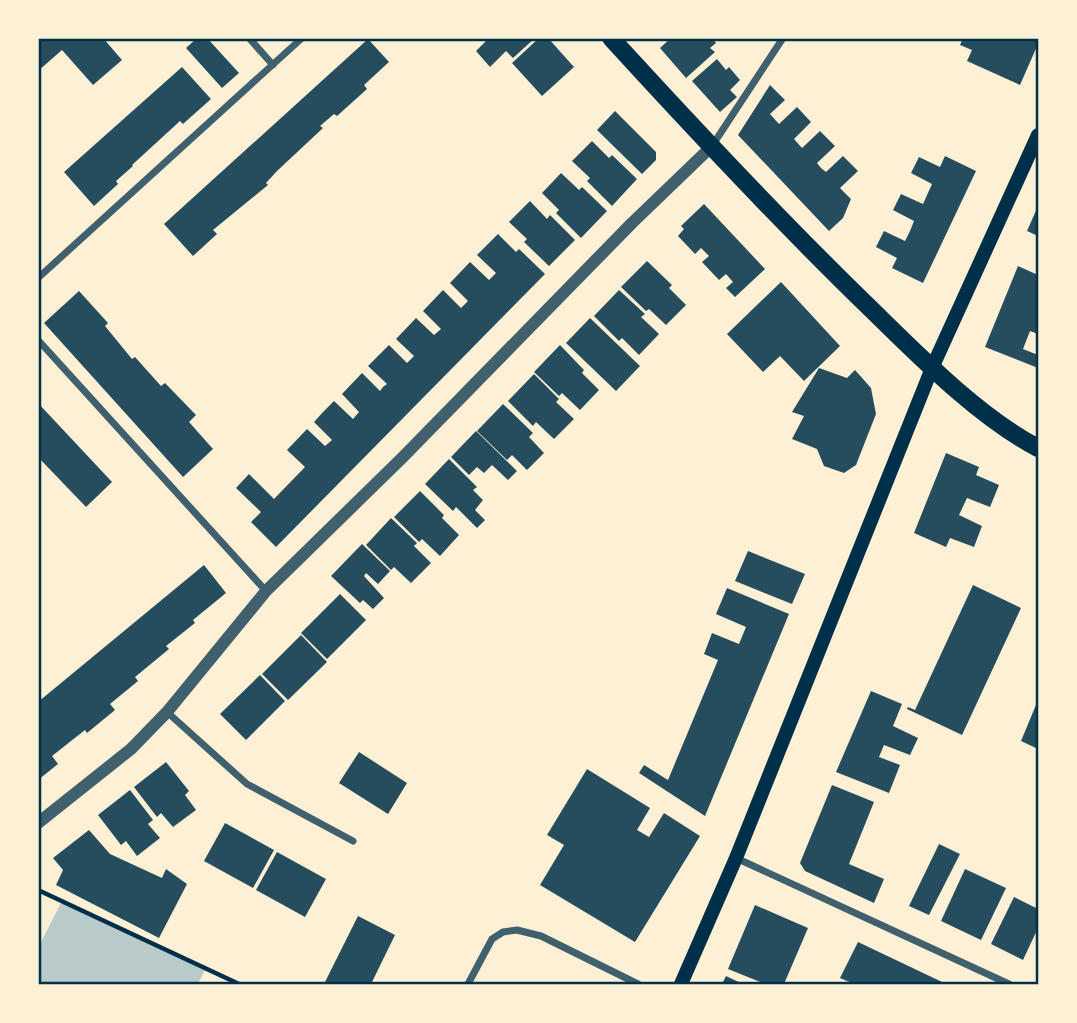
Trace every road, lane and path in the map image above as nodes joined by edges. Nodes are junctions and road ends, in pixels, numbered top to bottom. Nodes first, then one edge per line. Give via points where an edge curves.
1 (249, 38) edge
2 (302, 38) edge
3 (611, 38) edge
4 (783, 38) edge
5 (273, 65) junction
6 (1038, 135) edge
7 (711, 147) junction
8 (38, 278) edge
9 (38, 340) edge
10 (932, 368) junction
11 (1038, 448) edge
12 (266, 592) junction
13 (167, 712) junction
14 (38, 823) edge
15 (353, 841) dead end
16 (736, 858) junction
17 (38, 890) edge
18 (239, 985) edge
19 (468, 985) edge
20 (638, 985) edge
21 (681, 985) edge
22 (1009, 985) edge

1 - 5 street
2 - 5 street
3 - 7 main road
4 - 7 street
5 - 8 street
6 - 10 main road
7 - 10 main road
7 - 12 street
9 - 12 street
10 - 11 main road
10 - 16 main road
12 - 13 street
13 - 14 street via 131,749
13 - 15 street via 247,784
16 - 21 main road
16 - 22 street
17 - 18 path
19 - 20 street via 492,939 517,930 541,936

